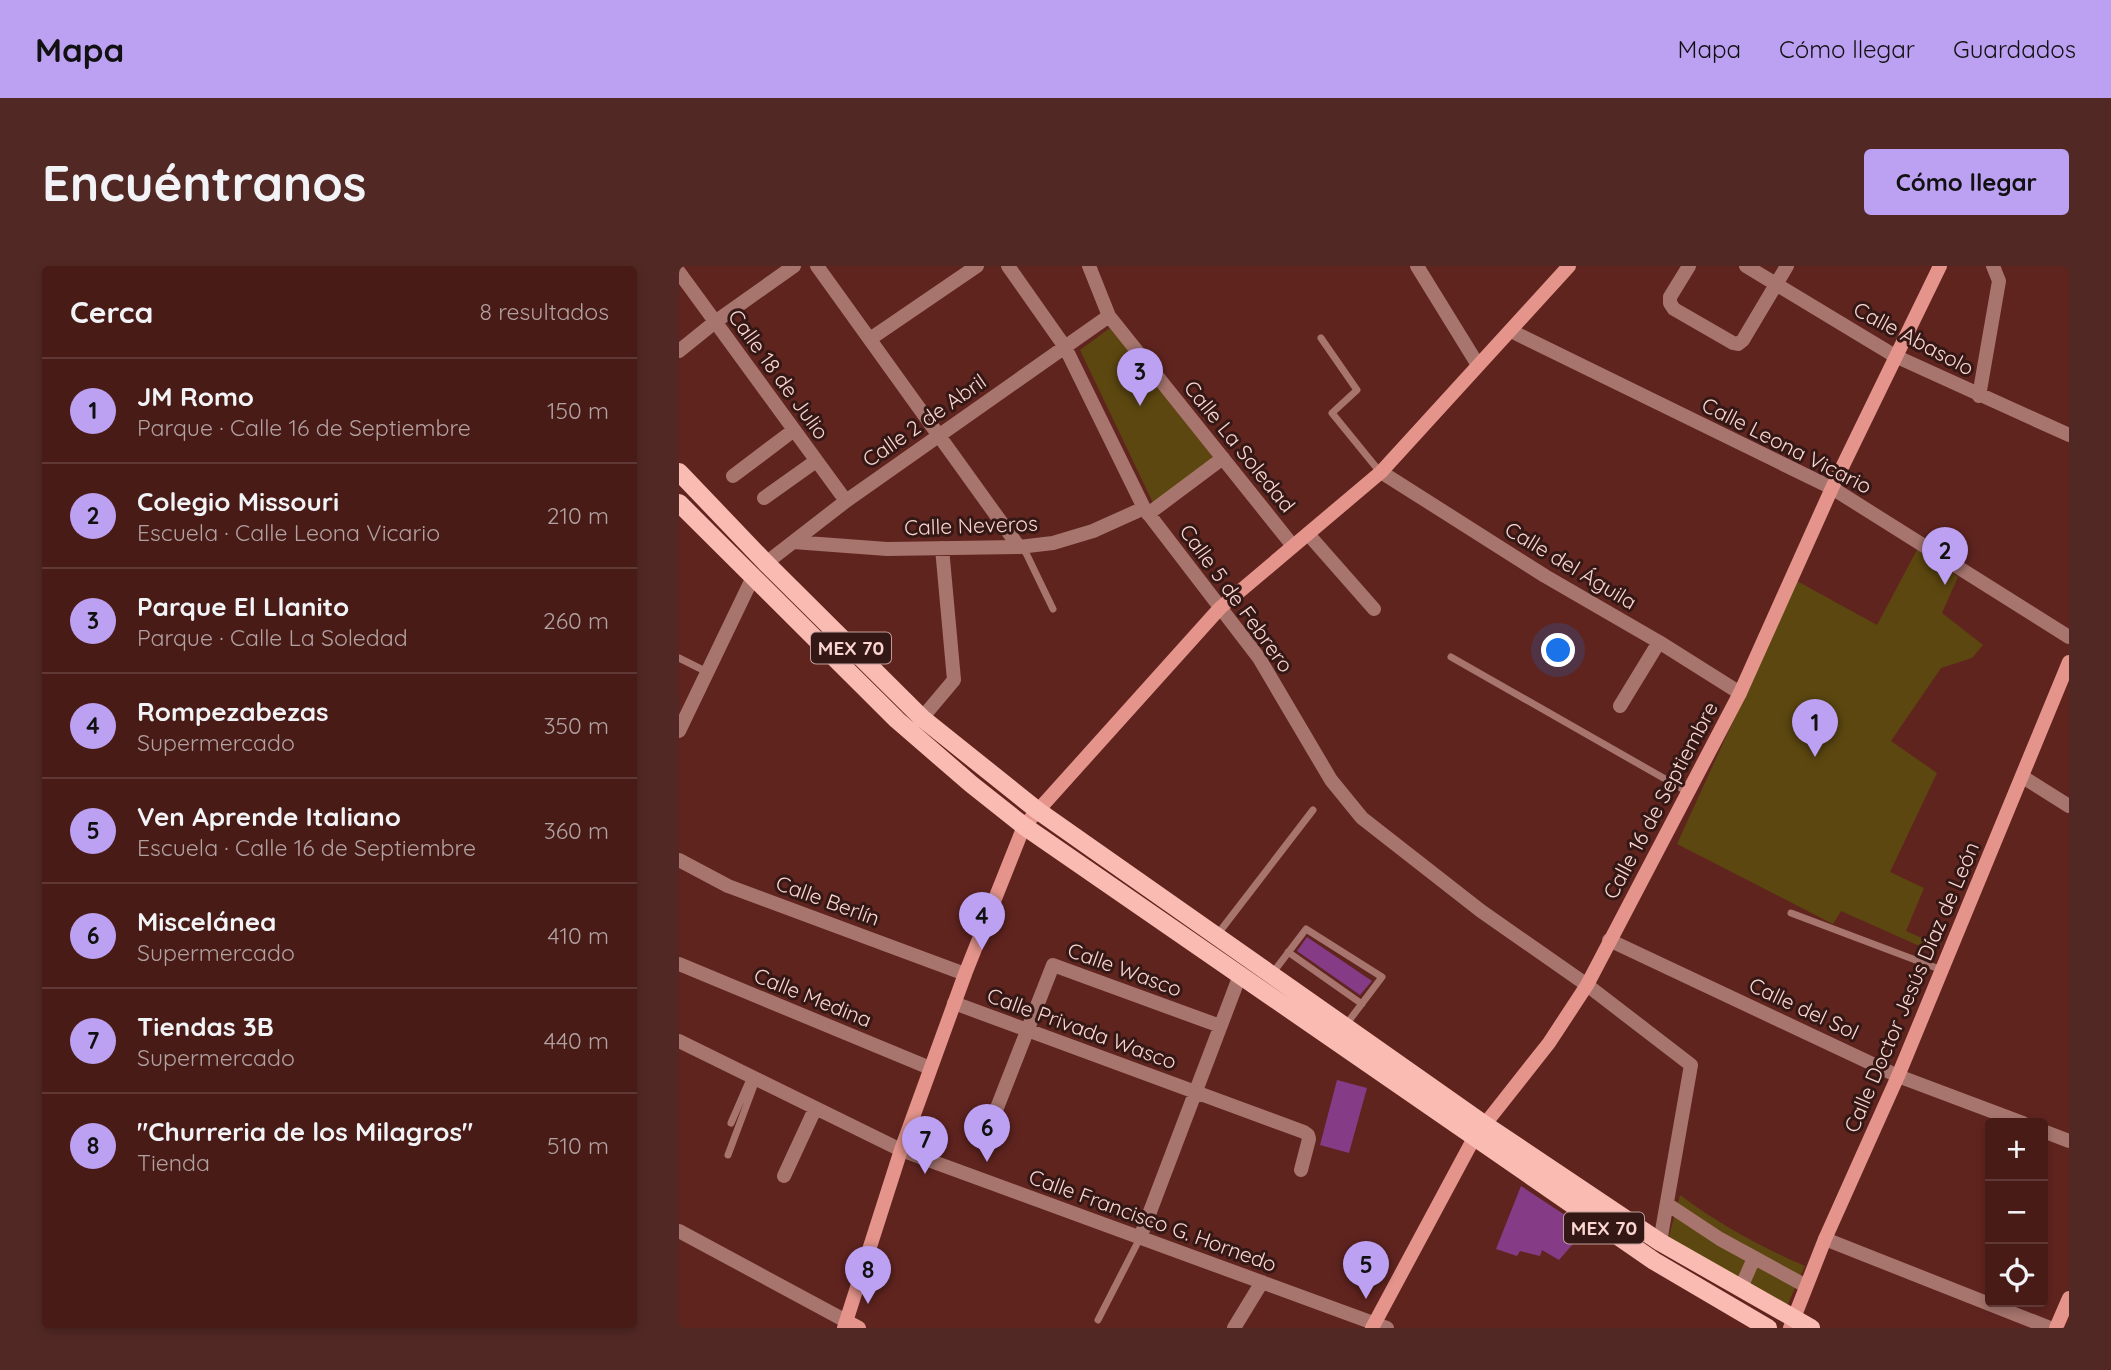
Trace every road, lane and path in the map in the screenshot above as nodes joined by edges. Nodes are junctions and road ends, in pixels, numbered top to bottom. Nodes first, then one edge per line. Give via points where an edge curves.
1 (793, 266) edge
2 (817, 266) edge
3 (977, 266) edge
4 (1008, 266) edge
5 (1090, 266) edge
6 (1569, 266) edge
7 (1689, 266) edge
8 (1746, 266) edge
9 (1787, 266) edge
10 (1940, 266) edge
11 (1993, 266) edge
12 (1422, 268) edge
13 (679, 272) edge
14 (1775, 285) junction
15 (1109, 316) junction
16 (715, 322) junction
17 (1511, 331) junction
18 (1321, 338) dead end
19 (870, 340) junction
20 (1065, 347) junction
21 (679, 351) edge
22 (1895, 356) junction
23 (1478, 365) junction
24 (1979, 396) junction
25 (794, 430) junction
26 (938, 434) junction
27 (2069, 435) edge
28 (1223, 458) junction
29 (816, 461) junction
30 (679, 472) edge
31 (1381, 472) junction
32 (733, 476) dead end
33 (1832, 488) junction
34 (764, 498) dead end
35 (846, 501) junction
36 (679, 503) edge
37 (1146, 511) junction
38 (1308, 534) junction
39 (793, 542) junction
40 (1293, 546) junction
41 (1019, 547) junction
42 (942, 548) junction
43 (765, 563) junction
44 (753, 578) junction
45 (1220, 608) junction
46 (1053, 609) dead end
47 (1374, 609) dead end
48 (2069, 638) edge
49 (1659, 642) junction
50 (1451, 657) dead end
51 (679, 658) edge
52 (2069, 662) edge
53 (707, 672) junction
54 (1740, 693) junction
55 (1620, 706) dead end
56 (922, 718) junction
57 (679, 731) edge
58 (2023, 777) junction
59 (1688, 792) junction
60 (2069, 806) edge
61 (1037, 810) junction
62 (1313, 810) dead end
63 (1024, 826) junction
64 (679, 860) edge
65 (1791, 913) dead end
66 (1216, 936) junction
67 (1609, 940) junction
68 (1288, 953) junction
69 (679, 964) edge
70 (1943, 971) junction
71 (965, 974) junction
72 (1272, 974) junction
73 (1240, 975) junction
74 (1587, 985) junction
75 (954, 1003) junction
76 (1362, 1004) junction
77 (1220, 1026) junction
78 (1345, 1027) junction
79 (1028, 1032) junction
80 (679, 1041) edge
81 (930, 1068) junction
82 (1899, 1076) junction
83 (753, 1079) junction
84 (1196, 1093) junction
85 (815, 1109) junction
86 (993, 1118) dead end
87 (2010, 1118) edge
88 (731, 1123) dead end
89 (1479, 1131) junction
90 (2048, 1133) edge
91 (2069, 1141) edge
92 (901, 1150) junction
93 (728, 1155) dead end
94 (1301, 1170) dead end
95 (783, 1176) dead end
96 (1667, 1204) junction
97 (679, 1231) edge
98 (1140, 1238) junction
99 (1825, 1239) junction
100 (1660, 1242) junction
101 (1754, 1258) junction
102 (1262, 1282) junction
103 (1743, 1283) dead end
104 (1806, 1286) junction
105 (2069, 1298) edge
106 (1098, 1320) dead end
107 (1791, 1324) edge
108 (850, 1326) edge
109 (1377, 1327) edge
110 (1234, 1328) edge
111 (1768, 1328) edge
112 (1811, 1328) edge
113 (2050, 1328) edge
114 (2056, 1328) edge

1 - 16 street
2 - 19 street
3 - 19 street
4 - 20 street, Calle 5 de Febrero
5 - 15 street, Calle La Soledad
6 - 17 main road
7 - 14 street via 1670,303 1733,343 1743,340
8 - 14 street, Calle Abasolo
9 - 14 street
10 - 22 main road, Calle 16 de Septiembre
11 - 24 street via 1999,281
12 - 23 street
13 - 16 street, Calle 18 de Julio
14 - 22 street, Calle Abasolo
15 - 20 street, Calle 2 de Abril
15 - 28 street, Calle La Soledad
16 - 21 street
16 - 25 street, Calle 18 de Julio
17 - 23 main road
17 - 33 street, Calle Leona Vicario
18 - 31 lane via 1357,390 1332,414
19 - 26 street
20 - 26 street, Calle 2 de Abril
20 - 37 street, Calle 5 de Febrero
22 - 24 street, Calle Abasolo
22 - 33 main road, Calle 16 de Septiembre
23 - 31 main road
24 - 27 street, Calle Abasolo
25 - 29 street, Calle 18 de Julio
25 - 32 street
26 - 35 street, Calle 2 de Abril
26 - 41 street
28 - 37 street, Calle Neveros
28 - 40 street, Calle La Soledad
29 - 34 street
29 - 35 street, Calle 18 de Julio
30 - 43 main road, MEX 70
31 - 38 main road
31 - 49 street, Calle del Águila
33 - 48 street, Calle Leona Vicario
33 - 54 main road, Calle 16 de Septiembre
35 - 39 street, Calle 2 de Abril
36 - 44 main road, MEX 70
37 - 41 street, Calle Neveros via 1053,543
37 - 45 street, Calle 5 de Febrero
38 - 40 main road
38 - 47 street
39 - 42 street, Calle Neveros
39 - 43 street, Calle 2 de Abril
40 - 45 main road
41 - 42 street, Calle Neveros
41 - 46 lane
42 - 56 street via 954,680
43 - 56 main road, MEX 70
44 - 53 street
44 - 63 main road, MEX 70 via 897,720
45 - 61 main road
45 - 74 street, Calle 5 de Febrero via 1259,659 1331,780 1362,818 1481,911
49 - 54 street, Calle del Águila
49 - 55 street
50 - 59 lane
51 - 53 lane
52 - 58 main road, Calle Doctor Jesús Díaz de León
53 - 57 street
54 - 59 main road, Calle 16 de Septiembre
56 - 61 main road, MEX 70
58 - 60 street
58 - 70 main road, Calle Doctor Jesús Díaz de León
59 - 67 main road, Calle 16 de Septiembre
61 - 63 main road
61 - 66 main road, MEX 70
62 - 66 lane
63 - 71 main road
63 - 73 main road, MEX 70
64 - 71 street, Calle Berlín via 728,886
65 - 70 lane
66 - 72 main road, MEX 70
67 - 74 main road, Calle 16 de Septiembre
67 - 82 street, Calle del Sol
68 - 72 lane
68 - 76 lane
68 - 76 lane via 1306,929 1382,977
69 - 81 street, Calle Medina
70 - 82 main road, Calle Doctor Jesús Díaz de León
71 - 75 main road
72 - 78 main road, MEX 70
73 - 77 street
73 - 89 main road, MEX 70
74 - 89 main road, Calle 16 de Septiembre via 1549,1043
74 - 96 street, Calle 5 de Febrero via 1691,1065
75 - 79 street, Calle Privada Wasco
75 - 81 main road
76 - 78 lane
77 - 79 street, Calle Wasco via 1057,964 1051,967
77 - 84 street
78 - 89 main road, MEX 70
79 - 84 street, Calle Privada Wasco
79 - 86 street, Calle Wasco
80 - 83 street, Calle Francisco G. Hornedo
81 - 92 main road
82 - 87 street, Calle del Sol
82 - 99 main road, Calle Doctor Jesús Díaz de León
83 - 85 street, Calle Francisco G. Hornedo
83 - 88 lane
83 - 93 lane
84 - 94 street via 1308,1135
84 - 98 street
85 - 92 street, Calle Francisco G. Hornedo
85 - 95 street
89 - 100 main road, MEX 70
89 - 109 main road, Calle 16 de Septiembre
89 - 111 main road, MEX 70 via 1654,1261
90 - 91 street
92 - 98 street, Calle Francisco G. Hornedo
92 - 108 main road
96 - 100 street
96 - 101 street
97 - 108 street
98 - 102 street, Calle Francisco G. Hornedo
98 - 106 lane
99 - 104 main road, Calle Doctor Jesús Díaz de León
99 - 113 street
100 - 107 main road, MEX 70
101 - 103 street
101 - 104 street
102 - 109 street, Calle Francisco G. Hornedo
102 - 110 street
104 - 107 main road, Calle Doctor Jesús Díaz de León
105 - 114 main road
107 - 112 main road, MEX 70

